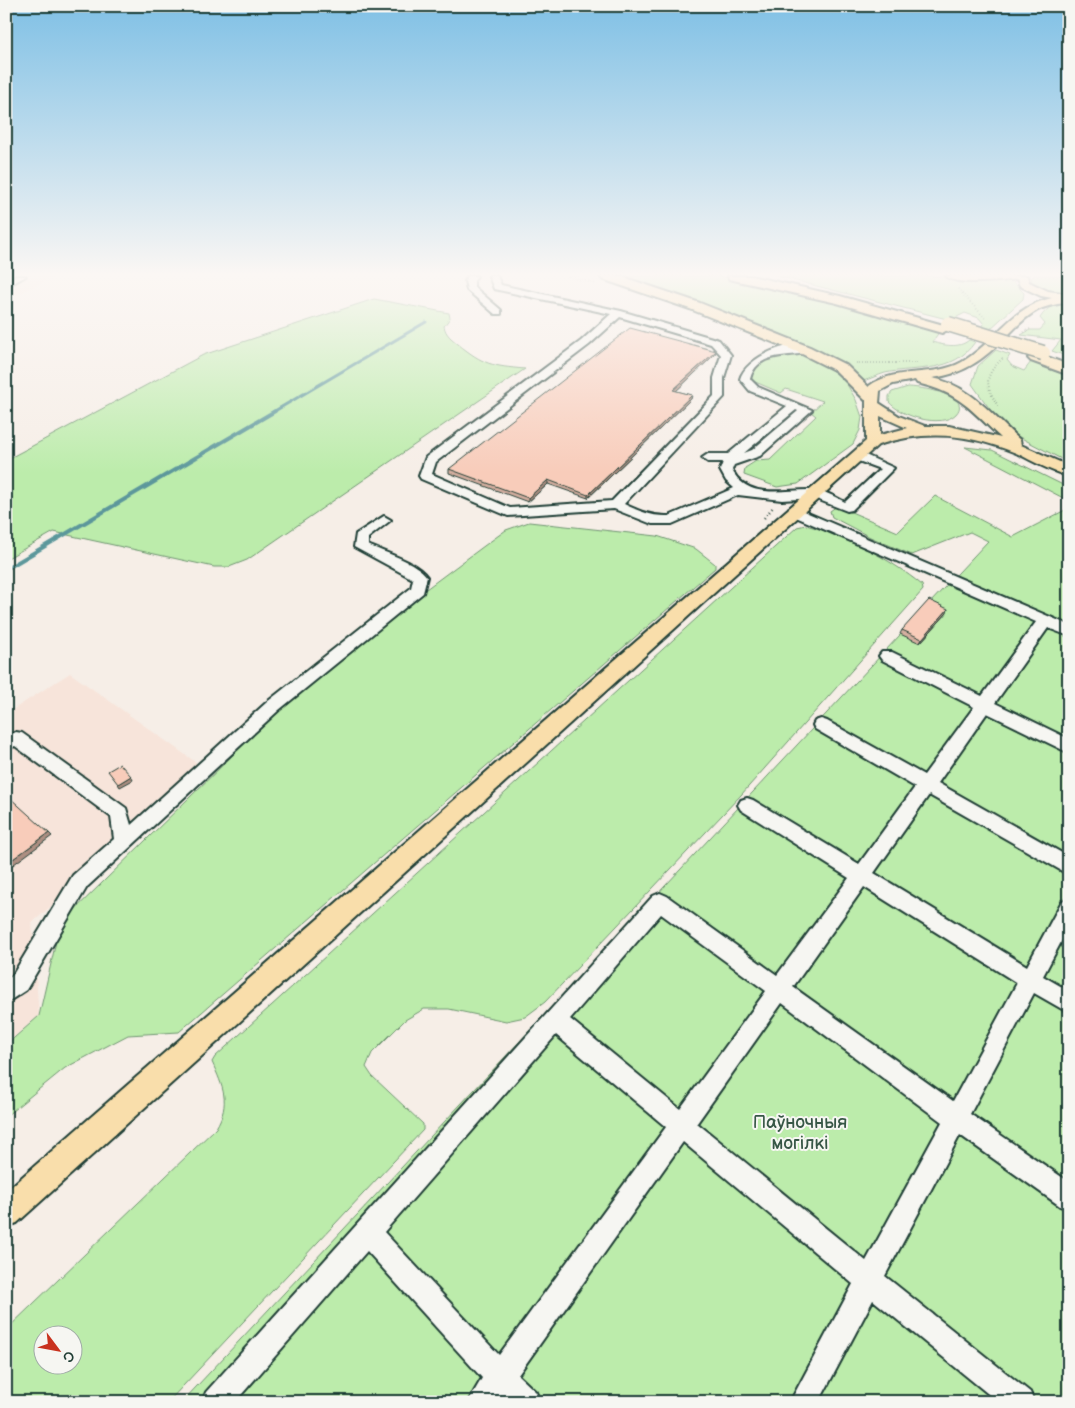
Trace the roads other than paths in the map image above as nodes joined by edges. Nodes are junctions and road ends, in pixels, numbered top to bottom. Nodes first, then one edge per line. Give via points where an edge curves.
1 (587, 342) edge
2 (714, 342) edge
3 (784, 342) edge
4 (995, 342) edge
5 (995, 342) edge
6 (805, 350) junction
7 (1040, 356) junction
8 (972, 362) junction
9 (1069, 362) edge
10 (1069, 370) edge
11 (910, 378) junction
12 (872, 400) junction
13 (972, 401) junction
14 (926, 428) junction
15 (945, 429) junction
16 (873, 442) junction
17 (1024, 451) junction
18 (857, 456) junction
19 (708, 458) dead end
20 (731, 460) junction
21 (1069, 472) edge
22 (753, 492) junction
23 (814, 494) junction
24 (616, 505) junction
25 (794, 511) junction
26 (384, 520) dead end
27 (1045, 621) junction
28 (1069, 631) edge
29 (888, 656) dead end
30 (984, 706) junction
31 (821, 725) dead end
32 (6, 744) edge
33 (1069, 747) edge
34 (927, 785) junction
35 (747, 805) dead end
36 (124, 842) junction
37 (1069, 868) edge
38 (861, 876) junction
39 (1069, 907) edge
40 (1030, 979) junction
41 (778, 990) junction
42 (6, 994) edge
43 (1069, 1003) edge
44 (554, 1020) junction
45 (956, 1118) junction
46 (680, 1125) junction
47 (1069, 1197) edge
48 (6, 1212) edge
49 (366, 1231) junction
50 (869, 1280) junction
51 (500, 1377) junction
52 (216, 1402) edge
53 (482, 1402) edge
54 (526, 1402) edge
55 (804, 1402) edge
56 (1020, 1402) edge

1 - 24 street via 430,460 425,476 508,512
2 - 24 lane via 726,355 719,378 719,397
3 - 6 highway
4 - 7 highway
5 - 8 main road
6 - 12 highway via 841,368
6 - 20 street via 777,351 747,371 747,384 754,389 806,410 756,453
7 - 9 highway
7 - 10 highway
8 - 11 main road via 935,376
8 - 13 main road via 966,375
11 - 12 main road via 880,384 874,390
11 - 13 main road via 941,383
12 - 14 main road via 884,414
12 - 16 main road
13 - 15 main road via 976,413 972,420 959,427
13 - 17 main road
14 - 15 main road
14 - 16 main road via 892,434
15 - 17 main road via 981,436
16 - 18 main road
17 - 21 main road
18 - 23 main road
18 - 23 street via 888,468 847,507
19 - 20 street
20 - 22 street via 726,470 732,482
22 - 23 street via 778,496
22 - 24 street via 738,491 725,495 672,520 632,514
23 - 25 main road
25 - 27 street
25 - 48 main road
26 - 36 street via 361,537 362,547 420,577 418,590 273,706
27 - 28 street
27 - 30 street
29 - 30 street
30 - 33 street
30 - 34 street
31 - 34 street
32 - 36 street via 16,738 120,813
34 - 37 street
34 - 38 street
35 - 38 street
36 - 42 street via 80,880 19,983
38 - 40 street
38 - 41 street
39 - 40 street
40 - 43 street
40 - 45 street
41 - 44 street via 660,902
41 - 45 street
41 - 46 street
44 - 46 street
44 - 49 street
45 - 47 street
45 - 50 street
46 - 50 street
46 - 51 street
49 - 51 street
49 - 52 street
50 - 55 street
50 - 56 street
51 - 53 street
51 - 54 street

